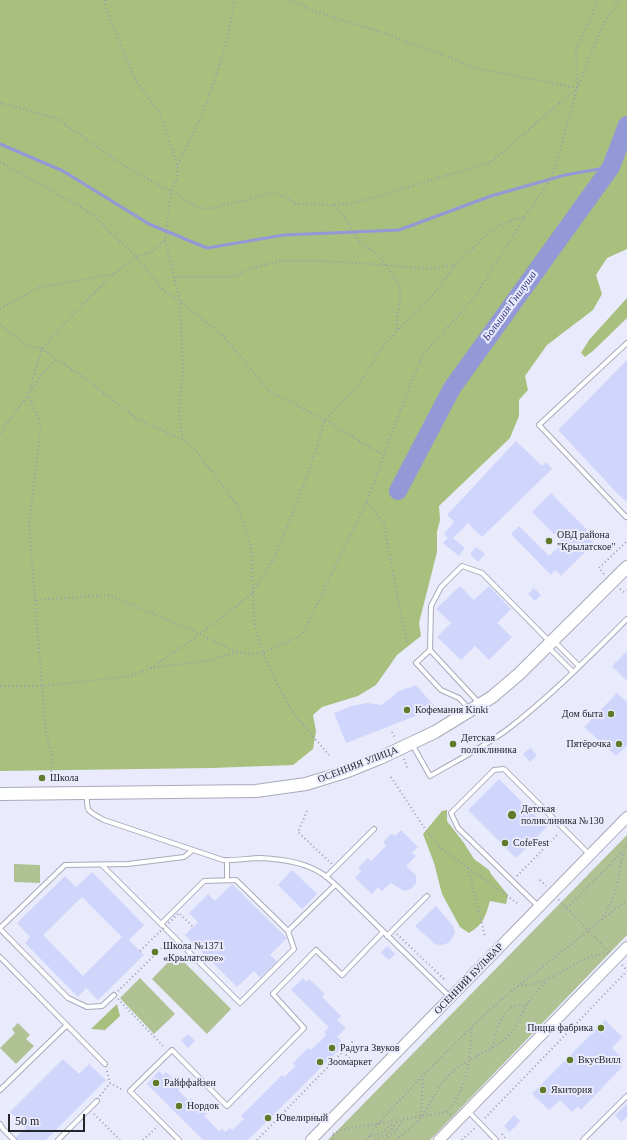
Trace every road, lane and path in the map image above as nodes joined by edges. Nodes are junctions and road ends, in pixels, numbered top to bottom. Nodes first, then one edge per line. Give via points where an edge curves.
1 (105, 0) edge
2 (234, 0) edge
3 (290, 0) edge
4 (598, 0) edge
5 (619, 0) edge
6 (577, 88) junction
7 (0, 103) edge
8 (0, 162) edge
9 (178, 166) junction
10 (171, 191) junction
11 (334, 205) junction
12 (526, 215) junction
13 (165, 240) junction
14 (136, 257) junction
15 (456, 264) junction
16 (385, 265) junction
17 (114, 274) junction
18 (174, 276) junction
19 (180, 301) junction
20 (0, 309) edge
21 (0, 325) edge
22 (397, 331) junction
23 (627, 343) edge
24 (42, 349) junction
25 (56, 360) junction
26 (28, 395) junction
27 (325, 420) junction
28 (0, 433) edge
29 (182, 439) junction
30 (384, 455) junction
31 (367, 501) junction
32 (627, 516) edge
33 (627, 541) edge
34 (599, 568) dead end
35 (627, 568) edge
36 (253, 593) junction
37 (34, 600) junction
38 (627, 619) edge
39 (200, 634) junction
40 (407, 642) dead end
41 (550, 643) junction
42 (430, 650) junction
43 (237, 652) junction
44 (263, 652) junction
45 (579, 666) junction
46 (151, 668) junction
47 (573, 672) junction
48 (0, 686) edge
49 (43, 686) junction
50 (476, 708) junction
51 (412, 743) junction
52 (329, 755) dead end
53 (51, 772) dead end
54 (391, 777) dead end
55 (87, 793) junction
56 (0, 794) edge
57 (307, 811) dead end
58 (627, 817) edge
59 (563, 828) junction
60 (374, 829) dead end
61 (627, 844) edge
62 (194, 850) junction
63 (624, 851) junction
64 (590, 855) junction
65 (325, 857) dead end
66 (227, 860) junction
67 (102, 865) junction
68 (468, 867) junction
69 (326, 877) junction
70 (227, 880) junction
71 (540, 880) dead end
72 (512, 881) junction
73 (335, 884) junction
74 (552, 893) junction
75 (427, 896) dead end
76 (627, 900) edge
77 (517, 902) dead end
78 (539, 907) junction
79 (567, 908) junction
80 (601, 921) junction
81 (161, 924) junction
82 (193, 927) dead end
83 (0, 928) edge
84 (393, 930) junction
85 (588, 930) junction
86 (288, 931) junction
87 (384, 932) junction
88 (387, 936) junction
89 (485, 936) dead end
90 (174, 937) junction
91 (140, 951) dead end
92 (626, 951) edge
93 (0, 957) edge
94 (627, 971) edge
95 (444, 979) dead end
96 (546, 980) junction
97 (517, 987) junction
98 (114, 995) junction
99 (450, 998) junction
100 (526, 1006) junction
101 (68, 1025) junction
102 (472, 1027) junction
103 (353, 1041) dead end
104 (164, 1047) dead end
105 (493, 1047) junction
106 (343, 1052) junction
107 (469, 1059) junction
108 (105, 1064) joint
109 (359, 1067) dead end
110 (423, 1075) junction
111 (110, 1083) junction
112 (0, 1090) edge
113 (126, 1092) dead end
114 (627, 1096) edge
115 (97, 1101) joint
116 (467, 1111) junction
117 (94, 1114) dead end
118 (421, 1117) junction
119 (403, 1120) junction
120 (398, 1121) junction
121 (393, 1122) junction
122 (479, 1123) junction
123 (0, 1124) edge
124 (378, 1124) junction
125 (157, 1126) dead end
126 (369, 1136) junction
127 (14, 1140) edge
128 (58, 1140) edge
129 (120, 1140) edge
130 (143, 1140) edge
131 (179, 1140) edge
132 (258, 1140) edge
133 (311, 1140) edge
134 (333, 1140) edge
135 (366, 1140) edge
136 (375, 1140) edge
137 (385, 1140) edge
138 (396, 1140) edge
139 (439, 1140) edge
140 (462, 1140) edge
141 (496, 1140) edge
142 (583, 1140) edge

1 - 9 path via 106,9 136,81 160,112
2 - 9 path via 226,44 207,102
3 - 6 path via 480,69
4 - 6 path via 576,51
5 - 6 path via 604,23
6 - 11 path via 491,162 355,203
6 - 12 path via 556,166 548,184
7 - 10 path via 56,118 132,171
8 - 14 path via 91,213
9 - 10 path via 177,180
10 - 11 path via 204,209 275,192 296,204
10 - 13 path
11 - 16 path via 346,219 355,236 374,251
12 - 15 path via 497,226
12 - 30 path via 475,297 422,356
13 - 14 path via 151,252
13 - 18 path
14 - 17 path
14 - 19 path via 164,291
15 - 16 path via 432,269
15 - 22 path via 434,293
16 - 18 path via 280,261 231,277
16 - 22 path via 400,287
17 - 20 path via 37,288
17 - 24 path
18 - 19 path
19 - 27 path via 223,336 269,391
19 - 29 path via 183,371 179,412
21 - 24 path via 26,345
22 - 27 path via 378,353 359,384
23 - 32 lane via 539,425
24 - 25 path
24 - 26 path
25 - 26 path via 41,375
25 - 29 path via 85,378 137,419
26 - 28 path
26 - 37 path via 41,425 29,524
27 - 30 path
27 - 36 path via 290,522
29 - 36 path via 192,446 237,505 251,546
30 - 31 path
31 - 40 path via 384,524
31 - 44 path via 302,635
33 - 34 path
35 - 41 main road, ОСЕННЯЯ УЛИЦА
36 - 39 path
36 - 44 path via 256,631
37 - 39 path via 109,595
37 - 49 path
38 - 45 lane
39 - 43 path
39 - 46 path
41 - 42 lane via 482,573 462,566 441,586 431,606
41 - 45 lane
41 - 47 lane
41 - 50 main road, ОСЕННЯЯ УЛИЦА via 507,685
42 - 50 lane
42 - 50 lane via 416,663 441,690
43 - 44 path
43 - 46 path via 206,661
44 - 52 path via 294,714
45 - 47 lane
46 - 49 path via 130,676
47 - 51 lane via 508,729 430,776
48 - 49 path
49 - 53 path via 46,734 53,760
50 - 51 main road, ОСЕННЯЯ УЛИЦА
51 - 55 main road, ОСЕННЯЯ УЛИЦА via 348,771 291,787 256,791
54 - 68 path via 425,829 442,849
55 - 56 main road, ОСЕННЯЯ УЛИЦА
55 - 62 lane via 89,812 104,820
57 - 65 path via 298,832
58 - 64 street, ОСЕННИЙ БУЛЬВАР
59 - 64 lane
59 - 72 path
59 - 72 lane via 504,769 494,770 451,812 458,828
60 - 69 lane
61 - 63 path
62 - 66 lane
62 - 67 lane via 184,857
63 - 79 path
63 - 80 path via 614,896
64 - 74 street, ОСЕННИЙ БУЛЬВАР
66 - 69 lane via 279,859 298,863
66 - 70 lane
67 - 81 lane
67 - 83 lane via 64,865
68 - 77 path
68 - 89 path
69 - 73 lane
70 - 81 lane via 204,881
70 - 86 lane via 236,880
71 - 74 path
72 - 78 lane
73 - 86 lane
73 - 87 lane
74 - 78 street, ОСЕННИЙ БУЛЬВАР
74 - 79 path
75 - 84 lane
76 - 80 path
78 - 99 street, ОСЕННИЙ БУЛЬВАР
79 - 85 path
80 - 85 path
81 - 90 lane
82 - 91 path, bridge via 179,913
83 - 98 lane via 68,998 87,1007 102,1006
84 - 88 lane
84 - 95 path
85 - 96 path via 610,952 579,960
85 - 97 path
86 - 90 lane via 294,949 240,1003
87 - 88 lane
87 - 131 lane via 342,975 316,950 273,994 304,1028 227,1106 172,1050 130,1091
88 - 99 lane
90 - 98 path
92 - 116 street
93 - 101 lane
94 - 122 path
96 - 97 path
96 - 100 path
97 - 102 path
98 - 104 path
99 - 133 street, ОСЕННИЙ БУЛЬВАР
100 - 105 path via 513,1030
100 - 105 path via 512,1006 506,1012 497,1028
101 - 108 lane
101 - 112 lane
102 - 107 path
102 - 110 path
103 - 106 path
105 - 107 path
106 - 109 path
106 - 132 path
107 - 118 path via 458,1066 442,1083
107 - 118 path via 461,1089 448,1113
108 - 111 path
110 - 118 path
110 - 124 path
111 - 113 path
111 - 115 path
114 - 142 lane
115 - 128 lane
116 - 122 lane
116 - 139 street
117 - 129 path
118 - 119 path
118 - 138 path
119 - 120 path
119 - 137 path via 396,1131
120 - 121 path
120 - 136 path via 388,1134
121 - 124 path
121 - 126 path via 381,1133
122 - 140 path
122 - 141 lane
123 - 127 lane
124 - 126 path
124 - 134 path via 345,1129 334,1134
125 - 130 path
126 - 135 path

